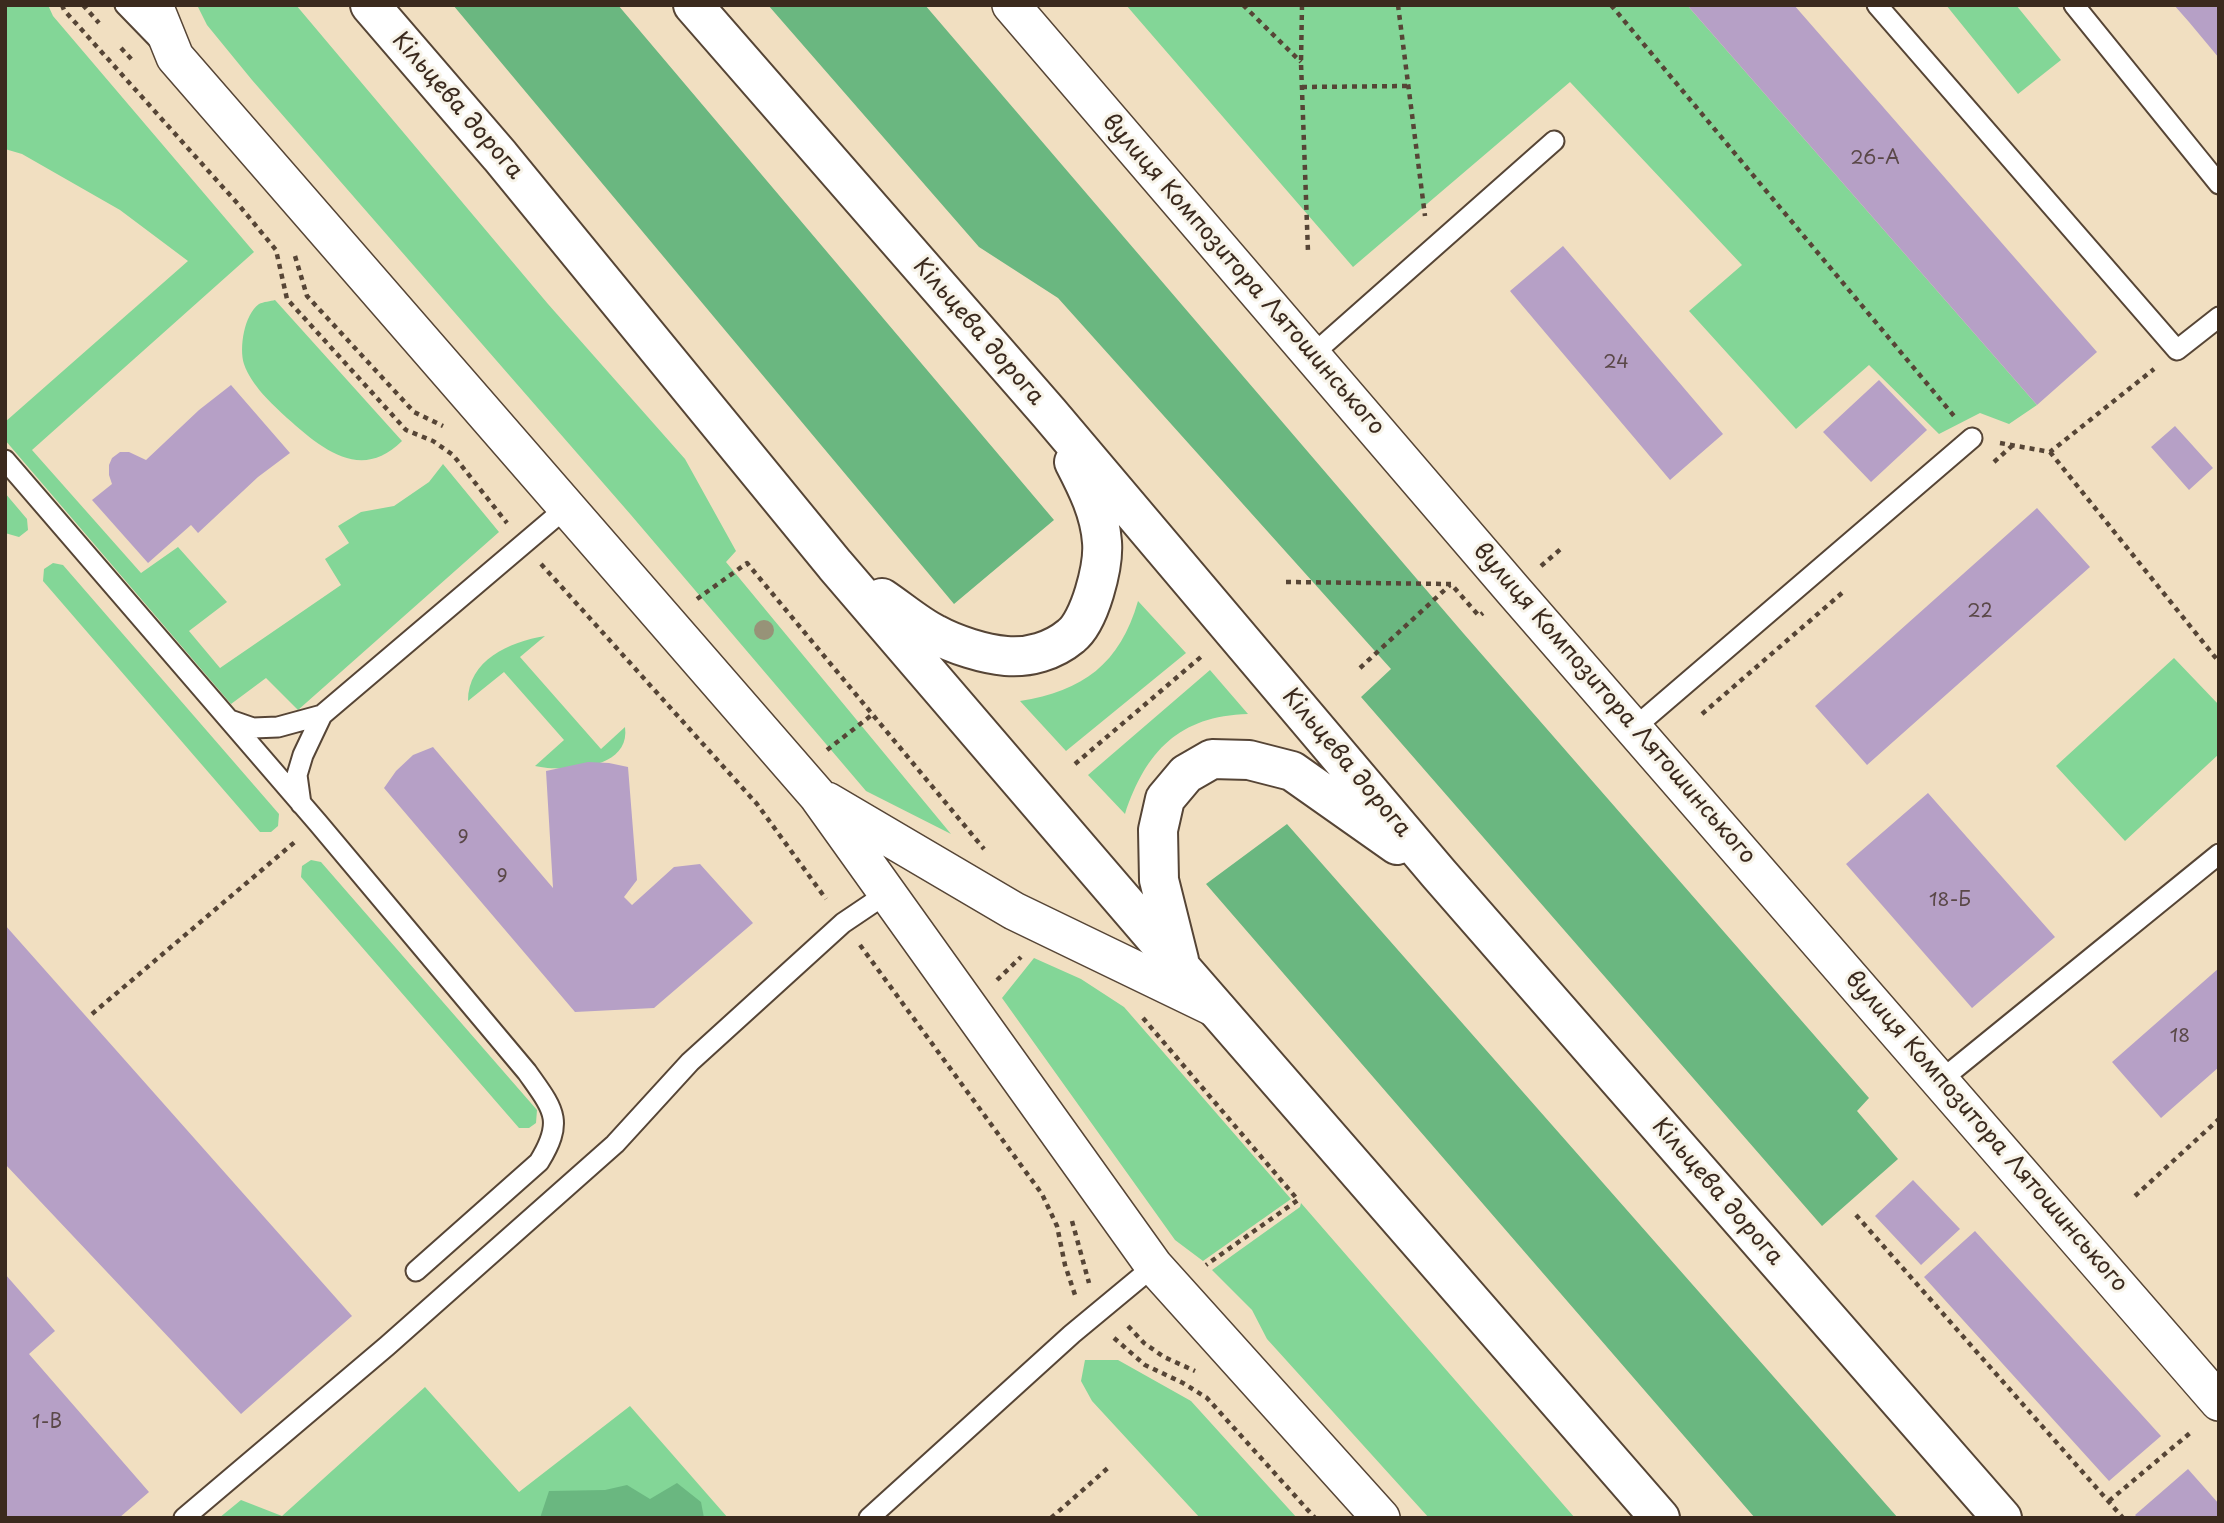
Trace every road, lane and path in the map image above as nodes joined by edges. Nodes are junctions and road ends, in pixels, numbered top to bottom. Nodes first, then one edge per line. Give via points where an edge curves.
1 (62, 5) edge
2 (83, 5) edge
3 (125, 5) edge
4 (154, 5) edge
5 (370, 5) edge
6 (693, 5) edge
7 (1011, 5) edge
8 (1243, 5) edge
9 (1302, 5) edge
10 (1398, 5) edge
11 (1611, 5) edge
12 (1877, 5) edge
13 (2074, 5) edge
14 (101, 25) dead end
15 (119, 45) dead end
16 (176, 57) junction
17 (1301, 63) junction
18 (137, 65) dead end
19 (1409, 86) junction
20 (1302, 87) junction
21 (1554, 141) dead end
22 (2219, 184) edge
23 (292, 245) dead end
24 (1429, 251) junction
25 (1308, 252) dead end
26 (2219, 317) edge
27 (2177, 350) junction
28 (1312, 355) junction
29 (1049, 413) junction
30 (450, 430) dead end
31 (1972, 438) junction
32 (2050, 452) junction
33 (5, 460) edge
34 (567, 507) junction
35 (523, 544) junction
36 (1563, 547) dead end
37 (835, 565) junction
38 (1286, 582) dead end
39 (1451, 584) junction
40 (1513, 590) junction
41 (695, 600) dead end
42 (1202, 656) dead end
43 (2219, 662) edge
44 (1360, 668) dead end
45 (873, 714) junction
46 (323, 715) junction
47 (226, 718) junction
48 (1634, 728) junction
49 (824, 752) dead end
50 (1075, 764) dead end
51 (817, 795) junction
52 (301, 804) junction
53 (317, 823) junction
54 (982, 844) dead end
55 (2219, 854) edge
56 (1439, 874) junction
57 (886, 894) junction
58 (843, 923) junction
59 (1181, 968) junction
60 (1218, 1010) junction
61 (1138, 1013) dead end
62 (92, 1014) dead end
63 (1941, 1080) junction
64 (2219, 1119) edge
65 (2135, 1196) dead end
66 (1069, 1213) dead end
67 (1856, 1215) dead end
68 (1154, 1266) junction
69 (1199, 1270) dead end
70 (416, 1271) dead end
71 (1076, 1296) dead end
72 (1108, 1305) junction
73 (1113, 1338) dead end
74 (1203, 1377) dead end
75 (2219, 1402) edge
76 (2190, 1433) dead end
77 (1109, 1467) dead end
78 (2109, 1502) junction
79 (184, 1518) edge
80 (869, 1518) edge
81 (1051, 1518) edge
82 (1315, 1518) edge
83 (1381, 1518) edge
84 (1660, 1518) edge
85 (2002, 1518) edge
86 (2123, 1518) edge

1 - 35 path via 276,250 287,299 406,430 453,455
2 - 14 path
3 - 16 lane
4 - 16 street
5 - 37 highway, Кільцева дорога via 500,156
6 - 29 highway, Кільцева дорога
7 - 28 street, вулиця Композитора Лятошинського
8 - 17 path
9 - 17 path
10 - 19 path
11 - 31 path
12 - 27 lane
13 - 22 lane
15 - 18 path
16 - 34 street
17 - 20 path
19 - 20 path
19 - 24 path
20 - 25 path
21 - 24 lane
23 - 30 path via 307,296 414,412
24 - 28 lane
26 - 27 lane
27 - 32 path
28 - 40 street, вулиця Композитора Лятошинського
29 - 37 highway via 1091,495 1102,543 1098,578 1087,612 1072,636 1040,654 1007,656 973,649 936,635
29 - 56 highway, Кільцева дорога
31 - 32 path
31 - 48 lane
32 - 43 path
33 - 47 lane
34 - 35 lane
34 - 51 street
35 - 46 lane
35 - 58 path via 757,804
36 - 40 path
37 - 59 highway, Кільцева дорога
38 - 39 path
39 - 40 path via 1479,616
39 - 44 path
40 - 48 street, вулиця Композитора Лятошинського
41 - 45 path via 747,564
42 - 50 path
45 - 49 path
45 - 54 path
46 - 47 lane via 253,729
46 - 52 lane via 297,775
47 - 52 lane
48 - 63 street, вулиця Композитора Лятошинського
51 - 57 street
51 - 60 street via 1014,911
52 - 53 lane
53 - 62 path
53 - 70 lane via 550,1104 554,1133 539,1162
55 - 63 lane
56 - 59 highway via 1292,771 1249,760 1212,759 1186,774 1165,799 1158,830 1159,880
56 - 85 highway, Кільцева дорога
57 - 58 lane
57 - 68 street
58 - 71 path via 1042,1194 1057,1226
58 - 79 lane via 690,1062 615,1144
59 - 60 highway, Кільцева дорога
60 - 84 highway, Кільцева дорога
61 - 69 path via 1298,1200
63 - 75 street, вулиця Композитора Лятошинського
64 - 65 path
66 - 72 path via 1090,1285
67 - 78 path
68 - 72 lane
68 - 83 street
72 - 74 path via 1144,1343
72 - 80 lane
73 - 82 path via 1145,1365 1207,1398
76 - 78 path
77 - 81 path
78 - 86 path

